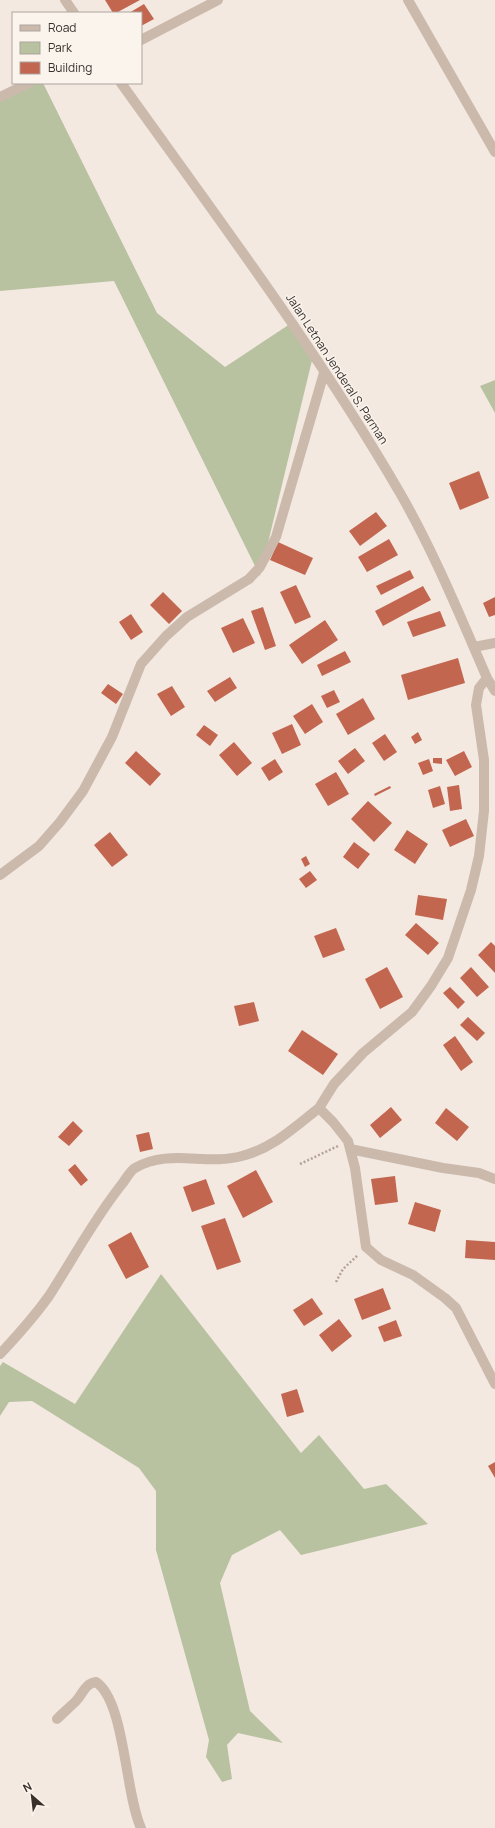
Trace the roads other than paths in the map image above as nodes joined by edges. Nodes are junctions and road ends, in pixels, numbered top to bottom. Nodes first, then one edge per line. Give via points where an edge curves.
1 (65, 0) edge
2 (218, 0) edge
3 (408, 0) edge
4 (73, 12) edge
5 (142, 39) edge
6 (26, 84) edge
7 (122, 84) edge
8 (0, 97) edge
9 (495, 152) edge
10 (324, 373) junction
11 (495, 643) edge
12 (474, 647) junction
13 (487, 678) junction
14 (495, 691) edge
15 (0, 875) edge
16 (319, 1108) junction
17 (349, 1145) junction
18 (495, 1179) edge
19 (0, 1354) edge
20 (495, 1384) edge
21 (57, 1719) dead end
22 (141, 1828) edge

1 - 4 street
2 - 5 street
3 - 9 street
6 - 8 street
7 - 10 street, Jalan Letnan Jenderal S. Parman via 265,283
10 - 12 street, Jalan Letnan Jenderal S. Parman via 400,493 430,548
10 - 15 street via 278,530 260,566 249,579 187,617 141,664 112,737 83,791 39,846
11 - 12 street
12 - 13 street, Jalan Letnan Jenderal S. Parman
13 - 14 street, Jalan Letnan Jenderal S. Parman
13 - 16 street via 476,696 484,760 484,811 479,856 471,890 448,958 412,1012 354,1063 334,1084
16 - 17 street via 333,1122
16 - 19 street via 266,1148 242,1156 218,1159 171,1157 146,1162 133,1169 101,1212 48,1297
17 - 18 street via 413,1162 479,1173
17 - 20 street via 355,1168 366,1247 381,1260 424,1283 456,1308
21 - 22 street via 90,1683 96,1682 102,1686 114,1712 132,1800

